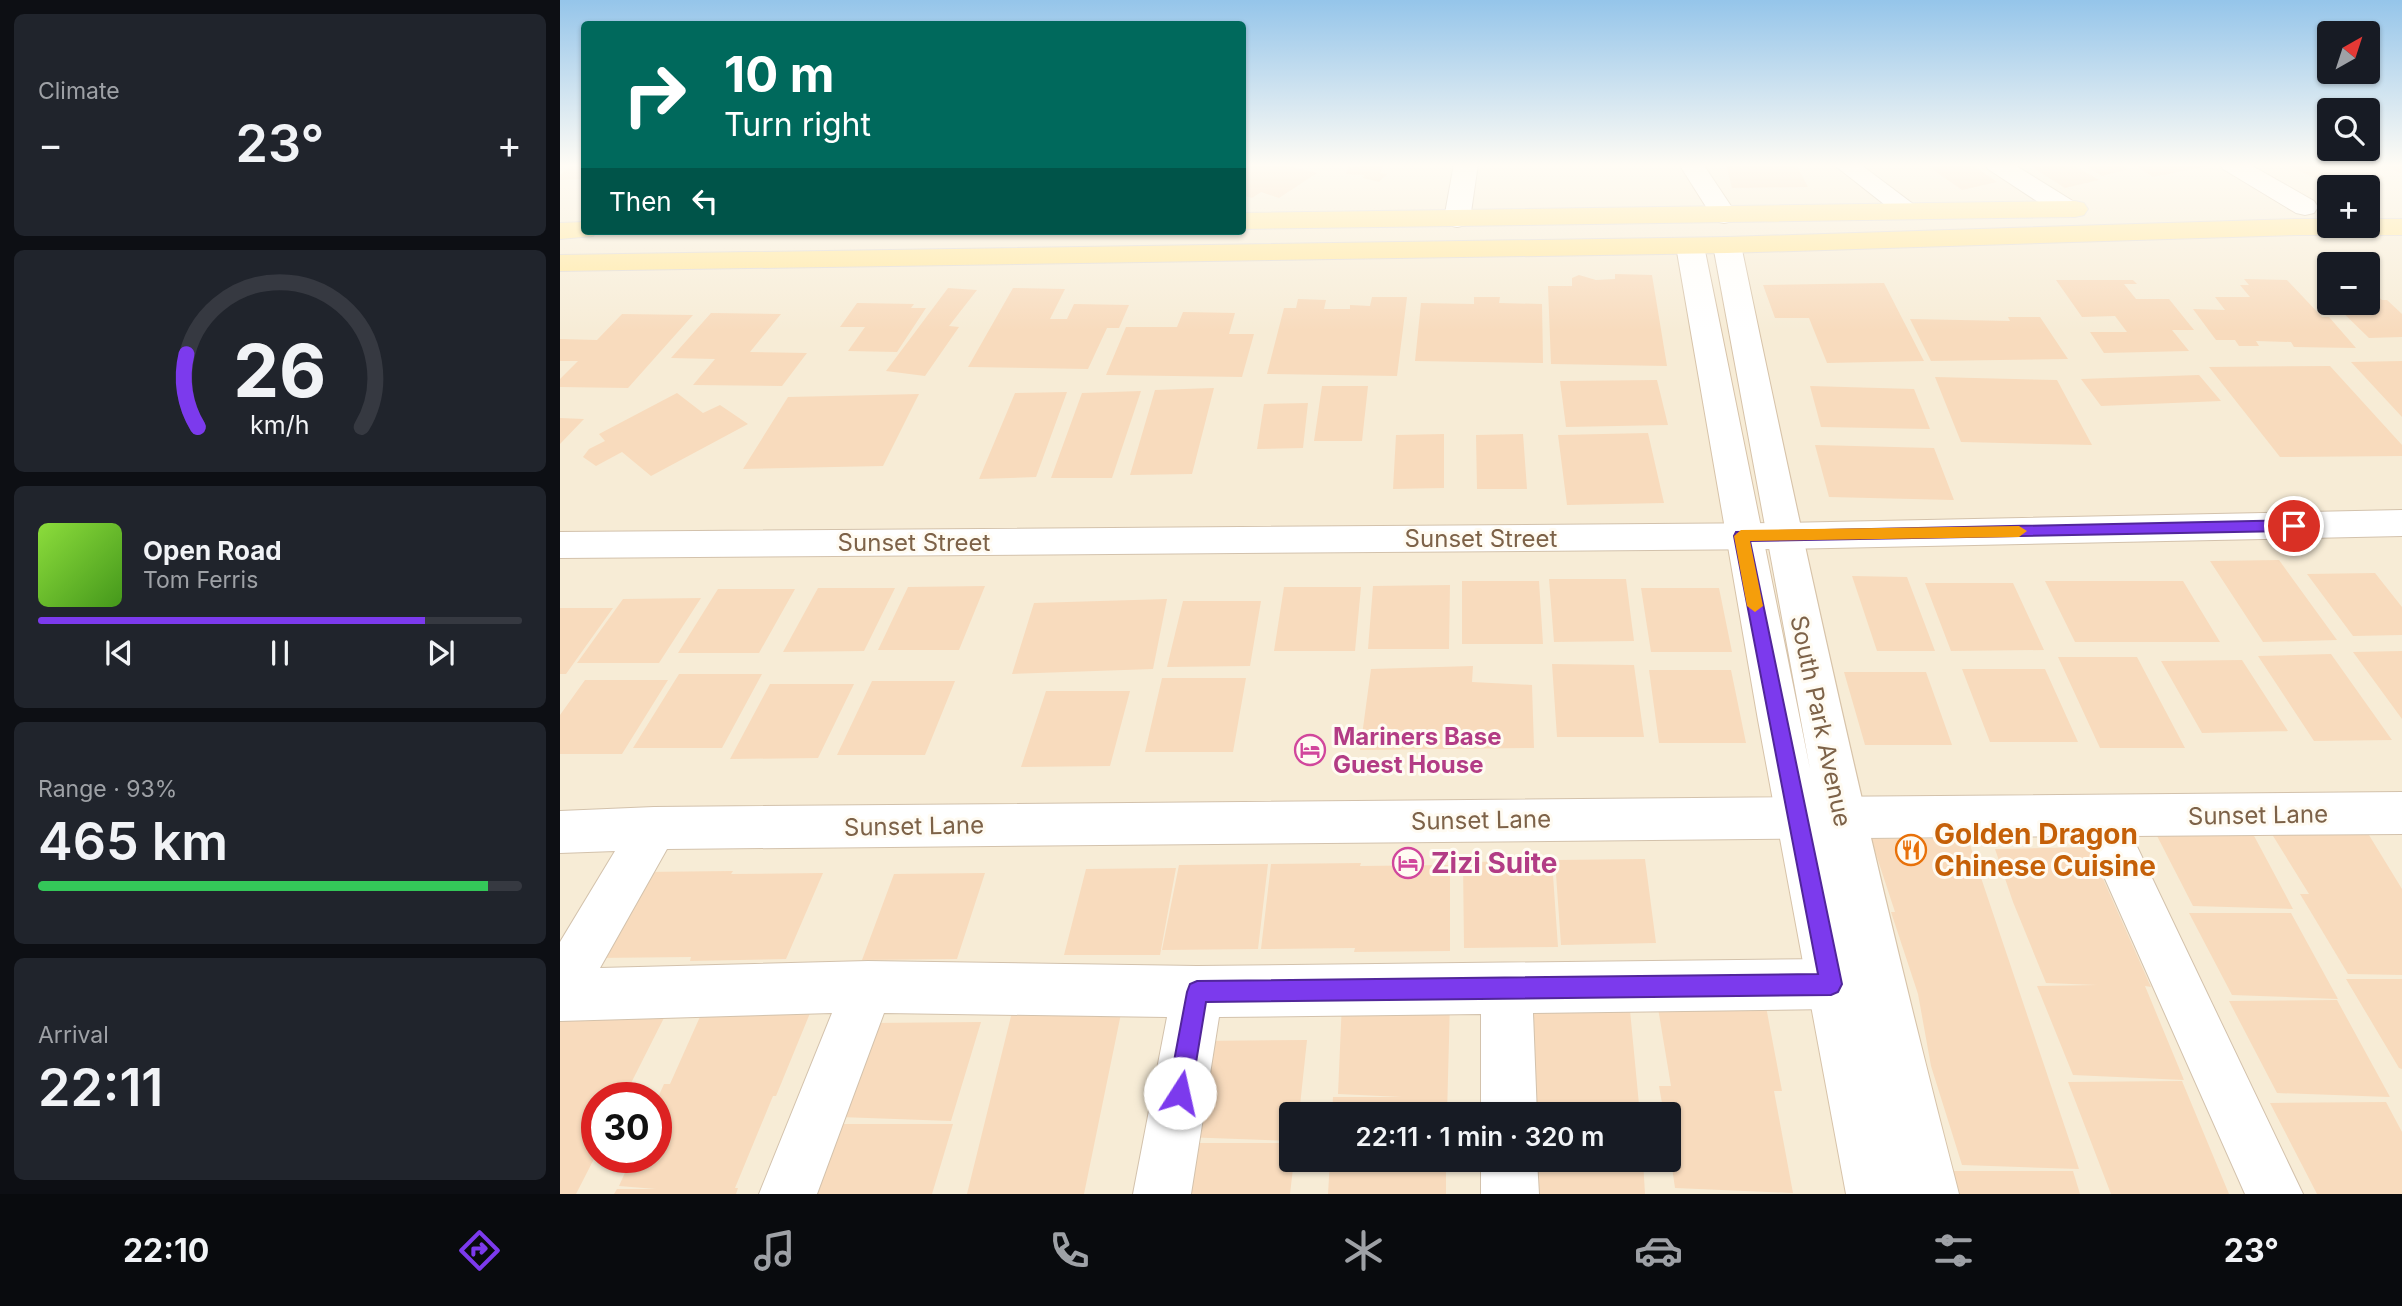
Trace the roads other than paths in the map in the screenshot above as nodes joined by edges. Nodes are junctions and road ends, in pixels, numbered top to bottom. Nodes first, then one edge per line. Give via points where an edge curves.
1 (1380, 220) edge
2 (1469, 220) edge
3 (1708, 220) edge
4 (1832, 220) edge
5 (2128, 220) edge
6 (2335, 220) edge
7 (2354, 220) edge
8 (1246, 221) edge
9 (2402, 227) edge
10 (581, 230) edge
11 (560, 231) edge
12 (1713, 235) junction
13 (2402, 238) edge
14 (560, 263) edge
15 (2402, 523) edge
16 (1741, 536) junction
17 (1783, 536) junction
18 (560, 545) edge
19 (2402, 813) edge
20 (1841, 816) junction
21 (1796, 817) junction
22 (2100, 817) junction
23 (654, 828) junction
24 (560, 832) edge
25 (1831, 984) junction
26 (868, 987) junction
27 (1506, 987) junction
28 (1197, 992) junction
29 (560, 993) edge
30 (1509, 1102) edge
31 (1510, 1172) edge
32 (788, 1194) edge
33 (1162, 1194) edge
34 (1510, 1194) edge
35 (1875, 1194) edge
36 (1930, 1194) edge
37 (2274, 1194) edge

1 - 8 main road
2 - 12 main road
3 - 12 street, South Park Avenue
4 - 12 main road
5 - 12 main road
6 - 13 main road
7 - 9 main road
10 - 11 main road
12 - 14 main road
12 - 16 street, South Park Avenue
12 - 17 street, South Park Avenue
15 - 17 street, Sunset Street
16 - 17 street, Sunset Street
16 - 18 street, Sunset Street
16 - 21 street, South Park Avenue
17 - 20 street, South Park Avenue
19 - 22 street, Sunset Lane
20 - 21 street, Sunset Lane
20 - 22 street, Sunset Lane
20 - 36 street, South Park Avenue
21 - 23 street, Sunset Lane
21 - 25 street, South Park Avenue
22 - 37 street
23 - 24 street, Sunset Lane
23 - 29 street
25 - 27 street
25 - 35 street, South Park Avenue
26 - 28 street
26 - 29 street
26 - 32 street
27 - 28 street
27 - 30 street
28 - 33 street
31 - 34 street

